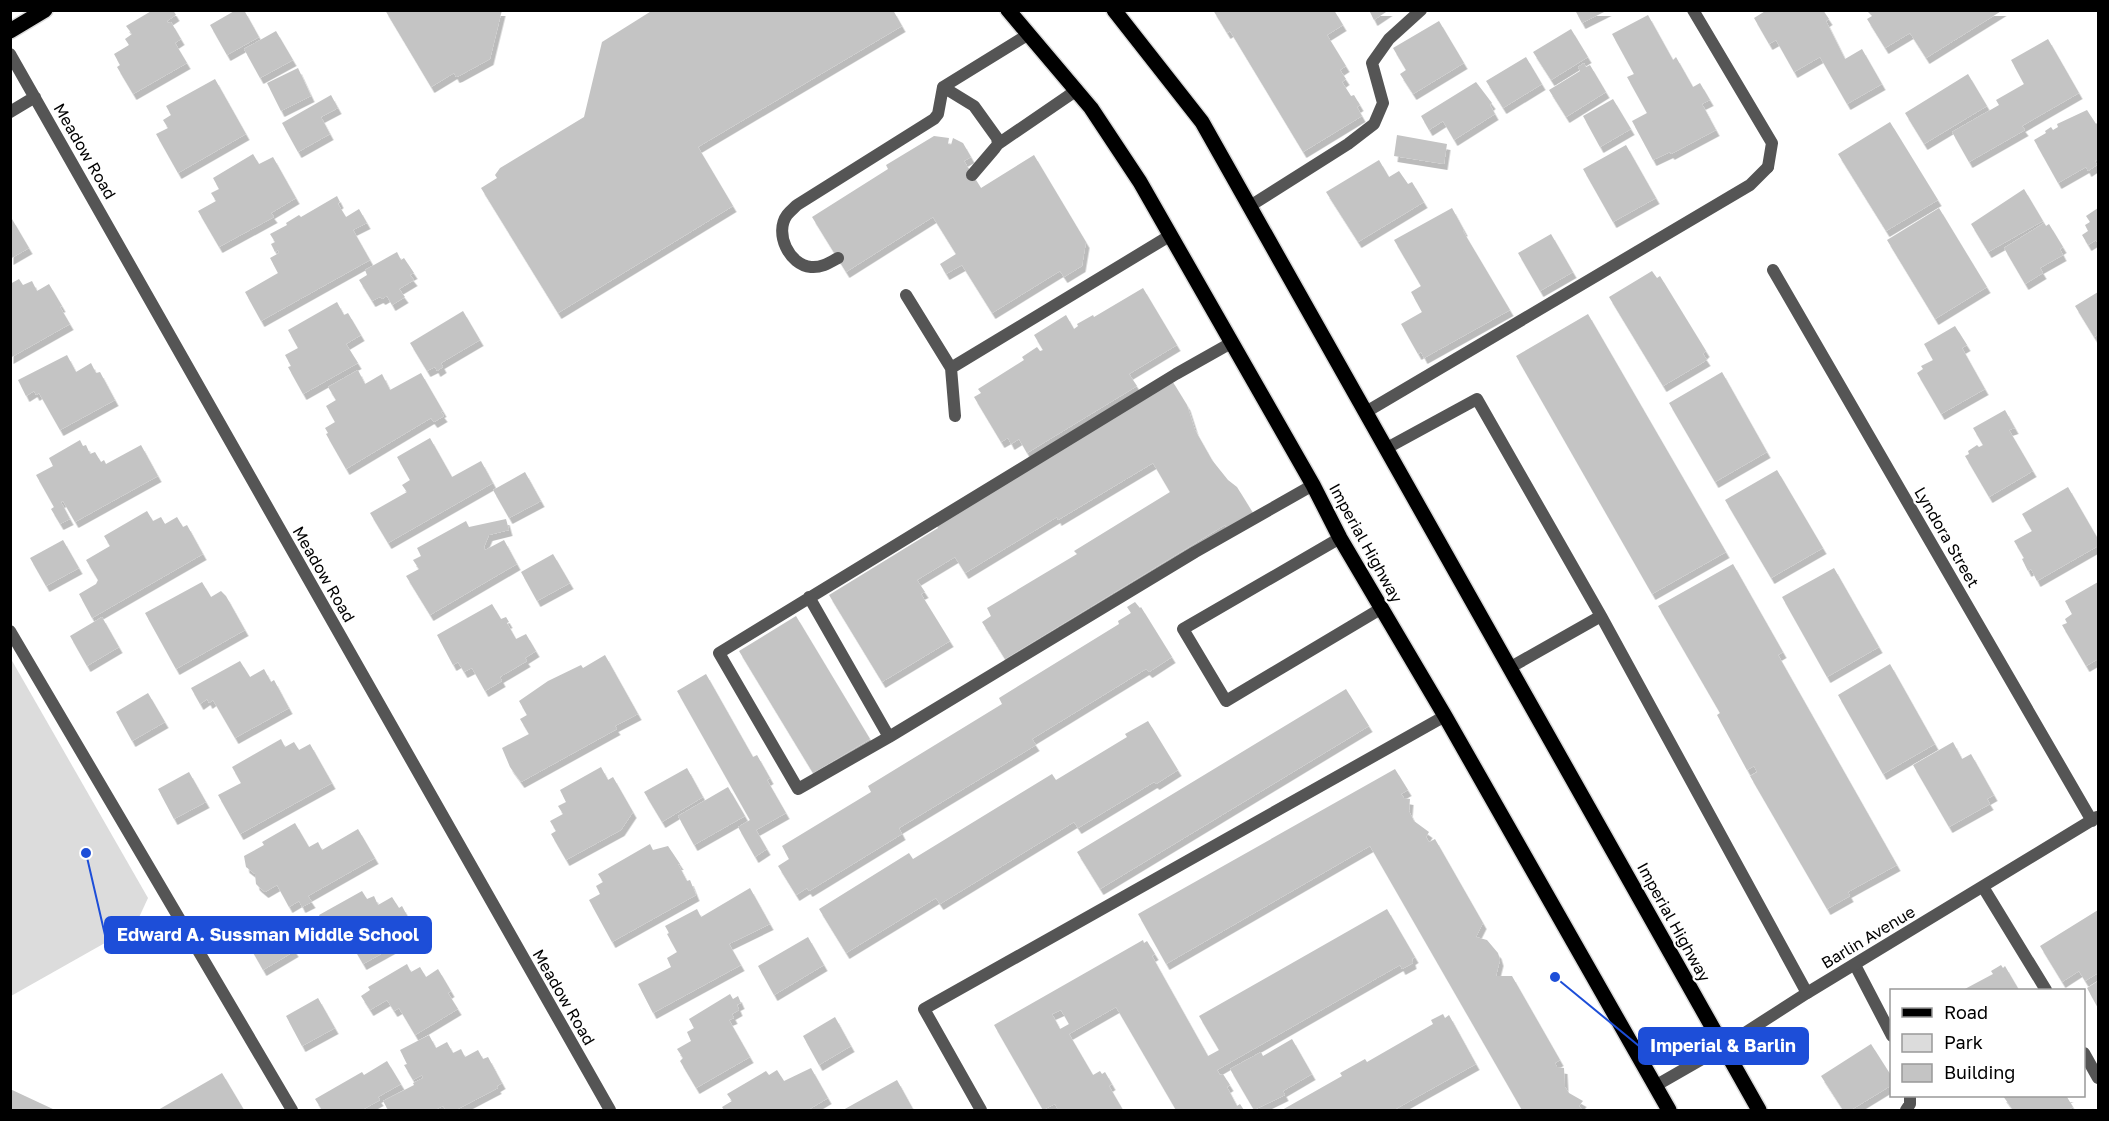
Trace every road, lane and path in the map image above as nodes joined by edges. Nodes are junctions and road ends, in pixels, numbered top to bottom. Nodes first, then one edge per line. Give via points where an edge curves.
1 (45, 10) edge
2 (1008, 10) edge
3 (1114, 10) edge
4 (1421, 10) edge
5 (1693, 10) edge
6 (10, 31) edge
7 (1029, 34) junction
8 (10, 54) edge
9 (943, 87) junction
10 (1077, 90) junction
11 (35, 97) junction
12 (10, 112) edge
13 (998, 144) junction
14 (972, 175) dead end
15 (1250, 206) junction
16 (1171, 235) junction
17 (838, 258) dead end
18 (1773, 270) dead end
19 (906, 295) dead end
20 (1231, 343) junction
21 (951, 368) junction
22 (1366, 411) junction
23 (955, 416) dead end
24 (1387, 448) junction
25 (1313, 485) junction
26 (1340, 538) junction
27 (809, 597) junction
28 (1382, 608) junction
29 (1601, 616) junction
30 (10, 631) edge
31 (1511, 667) junction
32 (1445, 716) junction
33 (889, 737) junction
34 (2095, 819) edge
35 (1983, 887) junction
36 (1856, 965) junction
37 (2045, 989) edge
38 (1807, 993) junction
39 (1890, 1032) edge
40 (1723, 1047) junction
41 (2085, 1055) edge
42 (2098, 1078) edge
43 (1655, 1086) junction
44 (292, 1110) edge
45 (610, 1110) edge
46 (981, 1110) edge
47 (1668, 1110) edge
48 (1759, 1110) edge

1 - 6 main road
2 - 7 main road, Imperial Highway
3 - 15 main road, Imperial Highway via 1202,122
4 - 15 street via 1389,39 1372,63 1383,103 1374,124
5 - 22 street via 1773,143 1768,167 1750,185
7 - 9 street
7 - 10 main road, Imperial Highway
8 - 11 street, Meadow Road
9 - 13 street via 974,106
9 - 17 street via 934,119 797,205 786,216 783,241 798,262 811,267
10 - 13 street
10 - 16 main road, Imperial Highway
11 - 12 street
11 - 45 street, Meadow Road
13 - 14 street
15 - 22 main road, Imperial Highway
16 - 20 main road, Imperial Highway
16 - 21 street
18 - 34 street, Lyndora Street
19 - 21 street
20 - 25 main road, Imperial Highway
20 - 27 street
21 - 23 street
22 - 24 main road, Imperial Highway
24 - 29 street via 1477,399
24 - 31 main road, Imperial Highway
25 - 26 main road, Imperial Highway
25 - 33 street
26 - 28 main road, Imperial Highway
26 - 28 street via 1183,629 1226,700
27 - 33 street
27 - 33 street via 720,653 725,663 798,789
28 - 32 main road, Imperial Highway
29 - 31 street
29 - 38 street
30 - 44 street
31 - 40 main road, Imperial Highway
32 - 43 main road, Imperial Highway
32 - 46 street via 924,1009
34 - 35 street, Barlin Avenue
35 - 36 street, Barlin Avenue
35 - 37 street
36 - 38 street, Barlin Avenue
36 - 39 street
38 - 40 street, Barlin Avenue
40 - 43 street, Barlin Avenue
40 - 48 main road, Imperial Highway
41 - 42 street
43 - 47 main road, Imperial Highway

